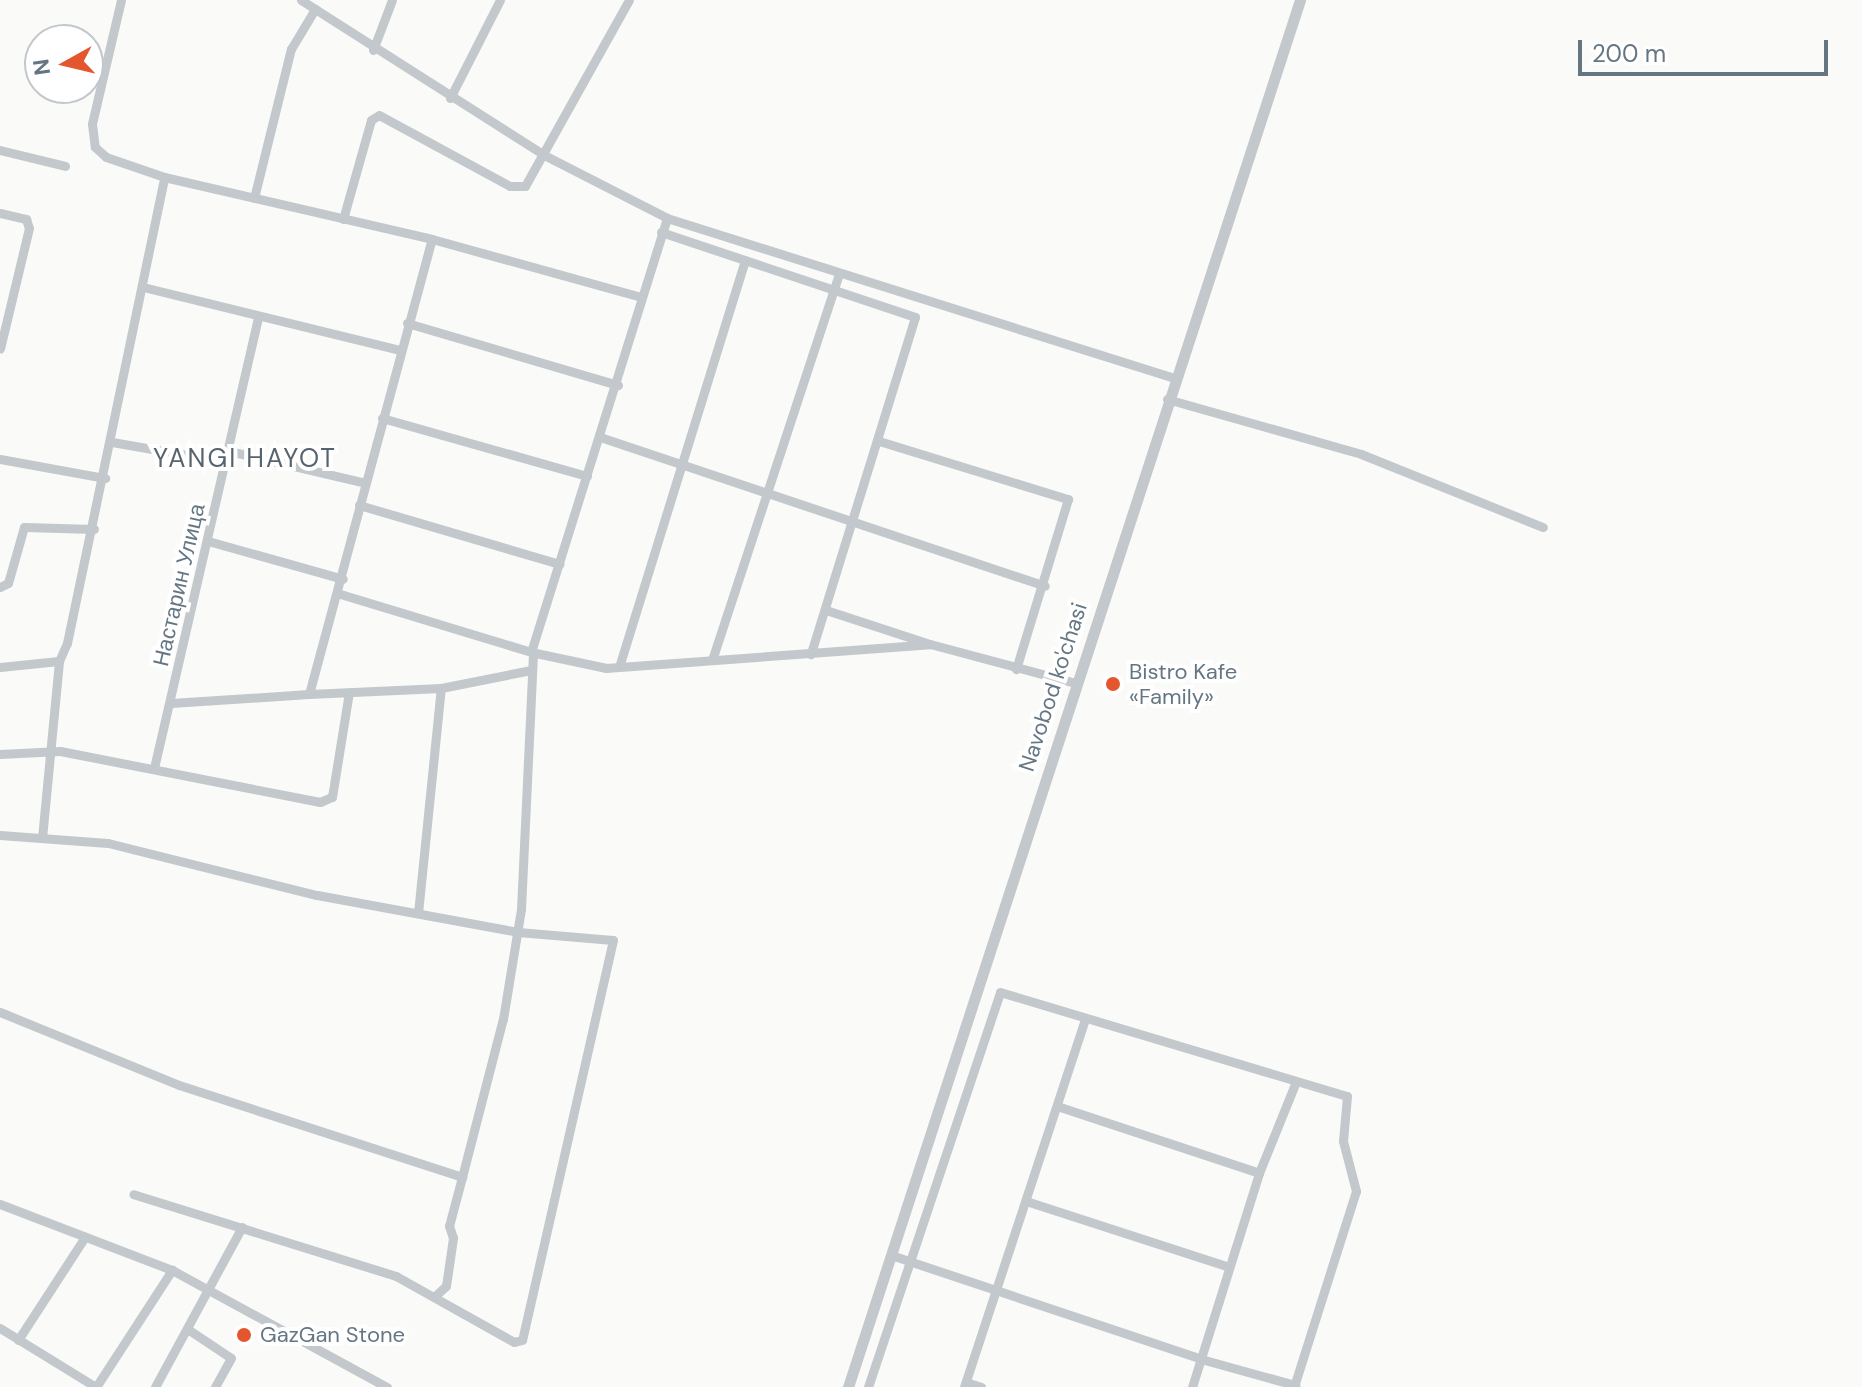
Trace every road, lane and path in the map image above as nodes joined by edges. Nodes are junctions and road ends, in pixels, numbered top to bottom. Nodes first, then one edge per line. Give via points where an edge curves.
1 (121, 0) edge
2 (301, 0) edge
3 (392, 0) edge
4 (500, 0) edge
5 (629, 0) edge
6 (1300, 0) edge
7 (315, 9) junction
8 (373, 50) junction
9 (450, 98) junction
10 (0, 150) edge
11 (544, 155) junction
12 (65, 166) dead end
13 (164, 177) junction
14 (254, 198) junction
15 (0, 213) edge
16 (667, 218) junction
17 (343, 219) junction
18 (661, 232) junction
19 (432, 239) junction
20 (745, 260) junction
21 (839, 273) junction
22 (143, 287) junction
23 (832, 289) junction
24 (641, 297) junction
25 (258, 316) junction
26 (407, 323) junction
27 (0, 349) edge
28 (400, 350) junction
29 (1174, 378) junction
30 (618, 385) junction
31 (1167, 399) junction
32 (382, 418) junction
33 (600, 437) junction
34 (879, 441) junction
35 (112, 442) junction
36 (228, 453) junction
37 (0, 459) edge
38 (683, 467) junction
39 (587, 476) junction
40 (105, 478) junction
41 (365, 483) junction
42 (769, 495) junction
43 (359, 505) junction
44 (855, 523) junction
45 (1543, 527) dead end
46 (94, 529) junction
47 (208, 541) junction
48 (559, 564) junction
49 (343, 579) junction
50 (1045, 586) junction
51 (0, 587) edge
52 (337, 593) junction
53 (826, 610) junction
54 (930, 644) junction
55 (532, 652) junction
56 (811, 654) junction
57 (712, 660) junction
58 (59, 661) junction
59 (0, 667) edge
60 (619, 667) junction
61 (1016, 669) junction
62 (531, 670) junction
63 (1076, 683) junction
64 (441, 688) junction
65 (349, 692) junction
66 (309, 694) junction
67 (171, 703) junction
68 (51, 751) junction
69 (0, 754) edge
70 (154, 768) junction
71 (0, 835) edge
72 (42, 838) junction
73 (418, 913) junction
74 (518, 932) junction
75 (0, 1012) edge
76 (1085, 1020) junction
77 (1295, 1084) junction
78 (1057, 1106) junction
79 (1259, 1173) junction
80 (462, 1177) junction
81 (133, 1194) dead end
82 (1026, 1201) junction
83 (0, 1204) edge
84 (242, 1227) junction
85 (85, 1237) junction
86 (891, 1255) junction
87 (908, 1262) junction
88 (1229, 1267) junction
89 (172, 1270) junction
90 (212, 1290) junction
91 (996, 1291) junction
92 (434, 1297) junction
93 (0, 1328) edge
94 (189, 1330) junction
95 (18, 1340) junction
96 (1201, 1359) junction
97 (965, 1385) edge
98 (1294, 1386) edge
99 (96, 1387) edge
100 (155, 1387) edge
101 (215, 1387) edge
102 (387, 1387) edge
103 (848, 1387) edge
104 (868, 1387) edge
105 (981, 1387) edge
106 (1192, 1387) edge

1 - 13 street via 92,124 95,147 106,157
2 - 7 street
3 - 8 street
4 - 9 street
5 - 11 street
6 - 29 street, Navobod ko'chasi
7 - 8 street
7 - 14 street via 291,49
8 - 9 street
9 - 11 street
10 - 12 street
11 - 16 street
11 - 17 street via 519,188 379,115 371,120
13 - 14 street
13 - 22 street
14 - 17 street
15 - 27 street via 26,219 29,228
16 - 18 street
16 - 21 street
17 - 19 street
18 - 20 street
18 - 24 street
19 - 24 street
19 - 26 street
20 - 23 street
20 - 38 street
21 - 23 street
21 - 29 street
22 - 25 street
22 - 35 street
23 - 34 street via 915,317
23 - 42 street
24 - 30 street
25 - 28 street
25 - 36 street, Настарин Улица
26 - 28 street
26 - 30 street
28 - 32 street
29 - 31 street, Navobod ko'chasi
30 - 33 street
31 - 45 street via 1361,454
31 - 63 street, Navobod ko'chasi
32 - 39 street
32 - 41 street
33 - 38 street
33 - 39 street
34 - 44 street
34 - 50 street via 1068,499
35 - 36 street via 215,460
35 - 40 street
36 - 41 street
36 - 47 street, Настарин Улица
37 - 40 street
38 - 42 street
38 - 60 street
39 - 48 street
40 - 46 street
41 - 43 street
42 - 44 street
42 - 57 street
43 - 48 street
43 - 49 street
44 - 50 street
44 - 53 street
46 - 51 street via 24,527 8,583
46 - 58 street
47 - 49 street
47 - 67 street, Настарин Улица
48 - 55 street
49 - 52 street
50 - 61 street
52 - 55 street
52 - 66 street
53 - 54 street
53 - 56 street
54 - 56 street
54 - 61 street
55 - 60 street
55 - 62 street
56 - 57 street
57 - 60 street
58 - 59 street
58 - 68 street
61 - 63 street
62 - 64 street
62 - 74 street via 534,693
63 - 86 street, Navobod ko'chasi
64 - 65 street
64 - 73 street
65 - 66 street
65 - 70 street via 328,801
66 - 67 street
67 - 70 street, Настарин Улица
68 - 69 street
68 - 70 street
68 - 72 street
71 - 72 street
72 - 73 street via 108,843 317,895
73 - 74 street
74 - 80 street via 503,1019
74 - 92 street via 613,940 526,1333 514,1342
75 - 80 street via 179,1085
76 - 77 street
76 - 78 street
76 - 87 street via 1000,992
77 - 79 street
77 - 98 street via 1347,1096 1343,1141 1356,1191
78 - 79 street
78 - 82 street
79 - 88 street
80 - 92 street via 449,1226 453,1238 446,1286
81 - 84 street
82 - 88 street
82 - 91 street
83 - 85 street
84 - 90 street
84 - 92 street via 396,1276
85 - 89 street
85 - 95 street
86 - 87 street
86 - 103 street, Navobod ko'chasi
87 - 91 street
87 - 104 street
88 - 96 street
89 - 90 street
89 - 99 street
90 - 94 street
90 - 102 street
91 - 96 street
91 - 97 street
93 - 95 street
94 - 100 street
94 - 101 street via 231,1358
95 - 99 street
96 - 98 street
96 - 106 street
97 - 105 street

